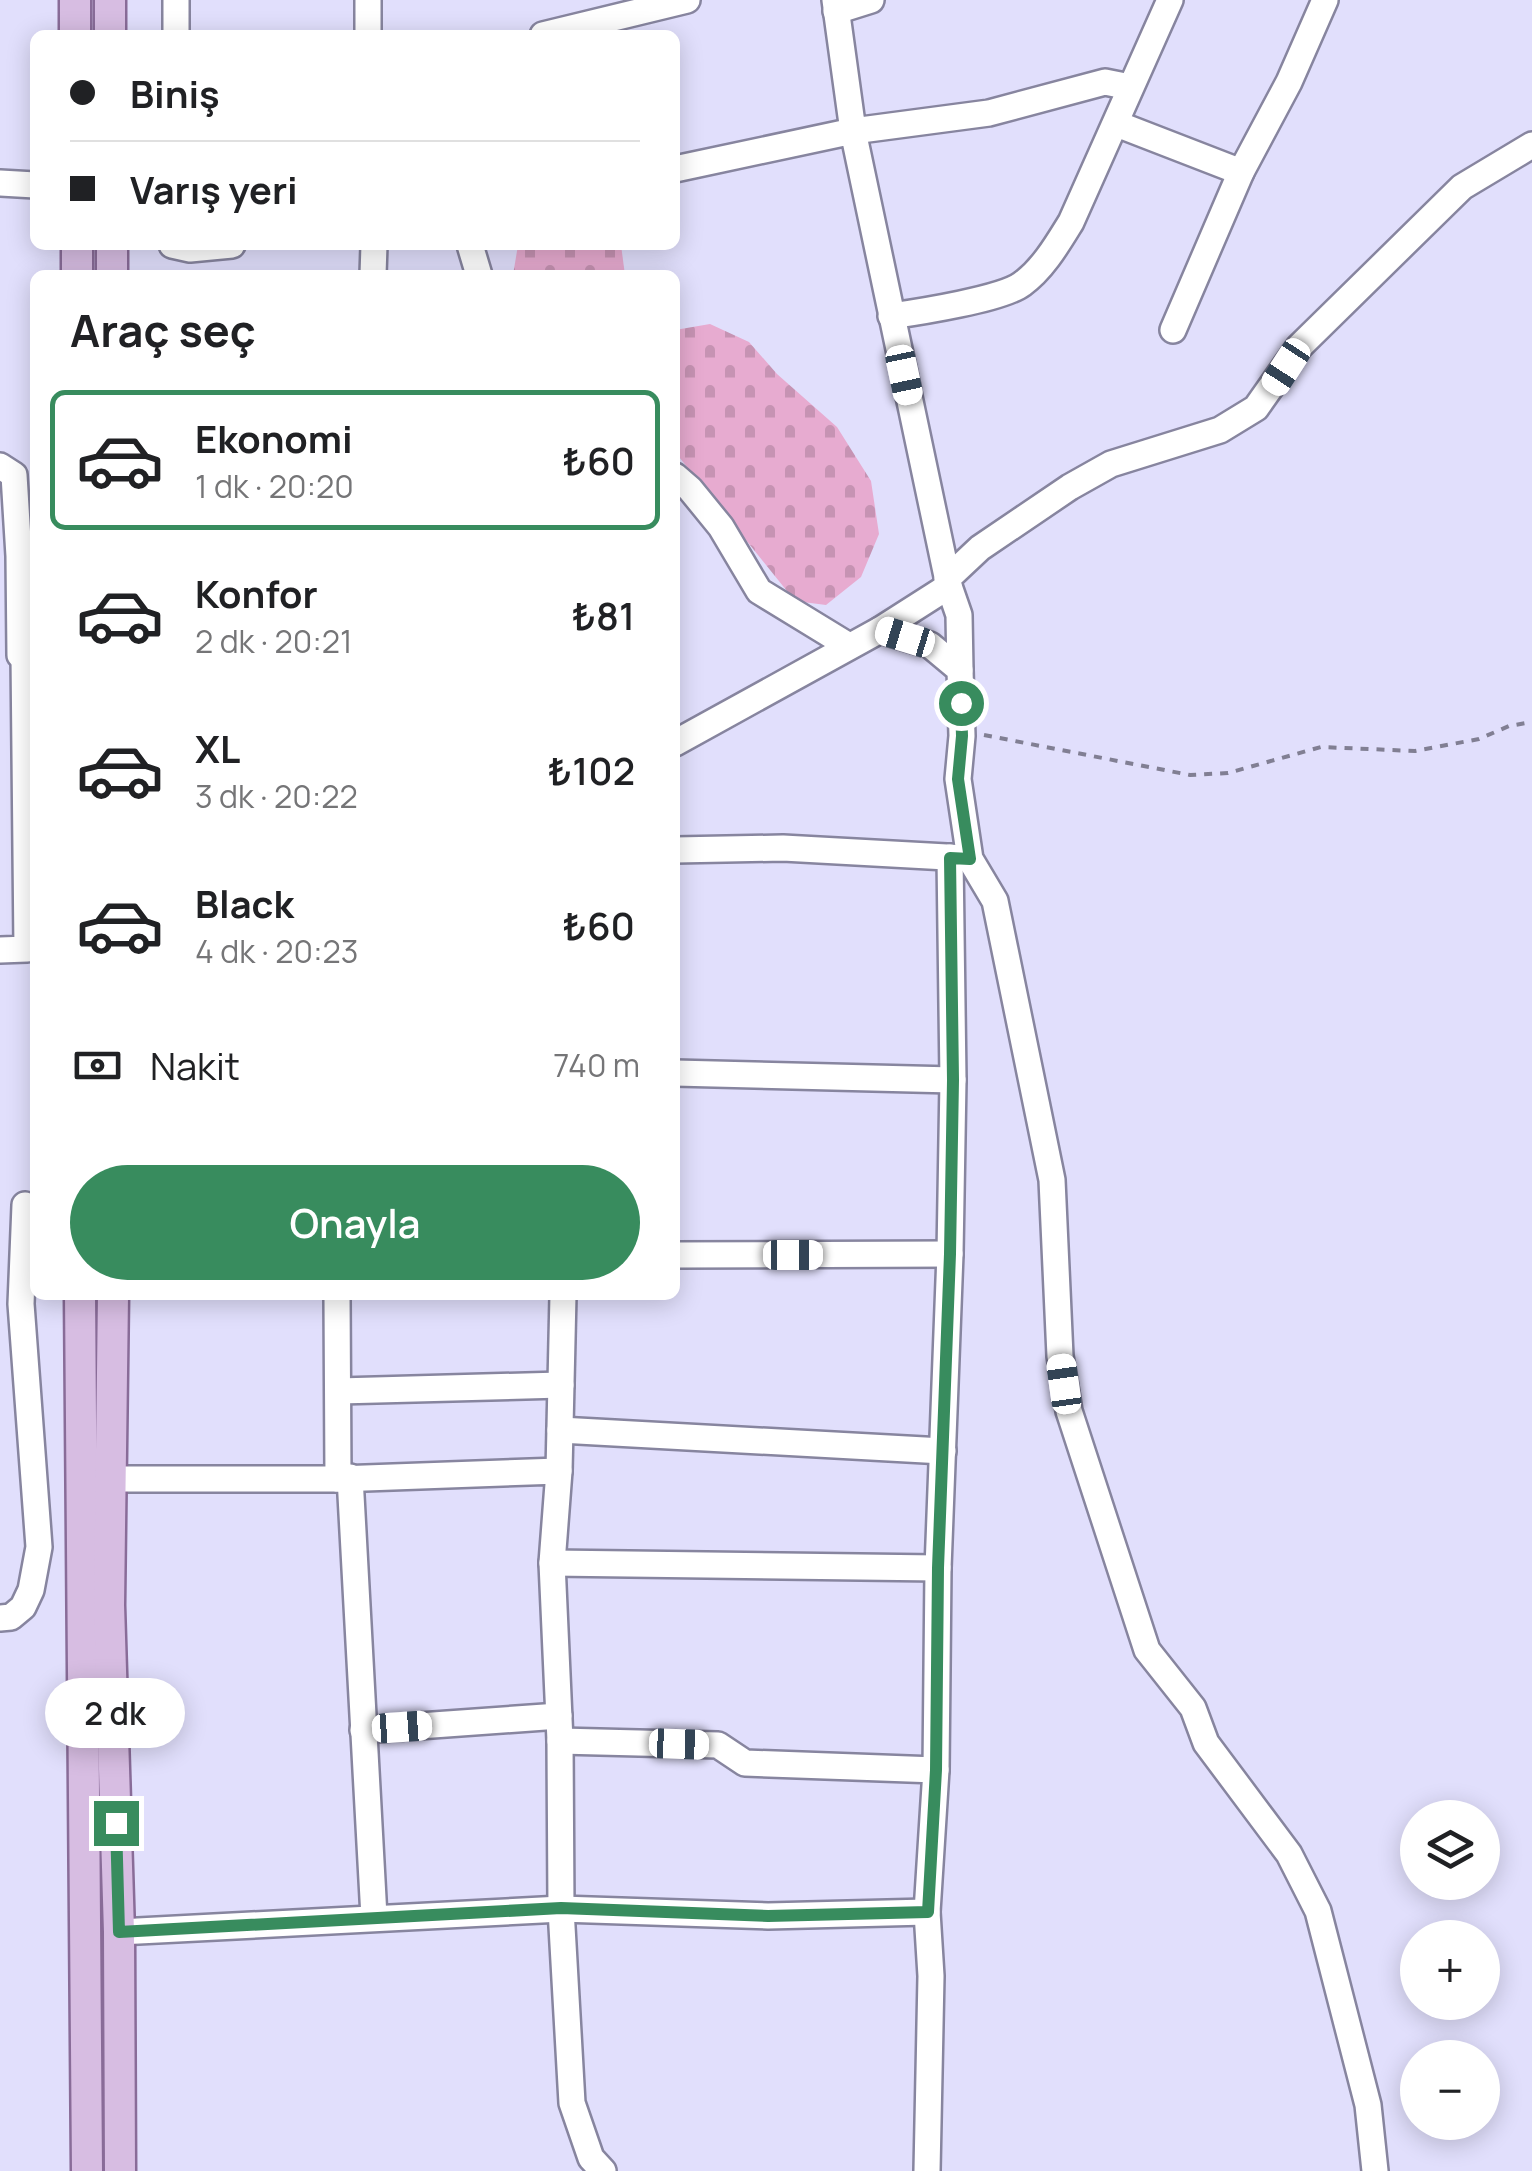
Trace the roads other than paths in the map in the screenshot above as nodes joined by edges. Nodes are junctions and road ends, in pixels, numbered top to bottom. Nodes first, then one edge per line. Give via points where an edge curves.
1 (74, 0) edge
2 (110, 0) edge
3 (176, 0) edge
4 (368, 0) edge
5 (686, 0) edge
6 (871, 0) edge
7 (1170, 0) edge
8 (1325, 0) edge
9 (835, 6) edge
10 (75, 30) edge
11 (110, 30) edge
12 (176, 30) edge
13 (368, 30) edge
14 (563, 30) edge
15 (1130, 87) junction
16 (1117, 124) junction
17 (853, 131) junction
18 (1532, 146) edge
19 (680, 168) edge
20 (1241, 172) junction
21 (0, 182) edge
22 (30, 185) edge
23 (892, 316) junction
24 (1173, 330) dead end
25 (0, 466) edge
26 (680, 482) edge
27 (948, 582) junction
28 (880, 630) junction
29 (849, 646) junction
30 (20, 655) edge
31 (960, 670) junction
32 (680, 739) edge
33 (680, 850) edge
34 (960, 858) junction
35 (0, 950) edge
36 (680, 1073) edge
37 (953, 1080) junction
38 (20, 1206) edge
39 (950, 1254) junction
40 (680, 1256) edge
41 (80, 1300) edge
42 (112, 1300) edge
43 (337, 1300) edge
44 (563, 1300) edge
45 (561, 1385) junction
46 (339, 1390) junction
47 (560, 1430) junction
48 (942, 1451) junction
49 (559, 1471) junction
50 (344, 1478) junction
51 (110, 1479) junction
52 (552, 1563) junction
53 (938, 1568) junction
54 (0, 1618) edge
55 (560, 1728) junction
56 (364, 1730) junction
57 (936, 1770) junction
58 (561, 1908) junction
59 (928, 1912) junction
60 (374, 1917) junction
61 (119, 1932) junction
62 (86, 2171) edge
63 (120, 2171) edge
64 (603, 2171) edge
65 (927, 2171) edge
66 (1375, 2171) edge

1 - 10 main road
2 - 11 main road
3 - 12 street
4 - 13 street
5 - 14 street
6 - 9 street
7 - 15 street
8 - 20 street
9 - 17 street
15 - 16 street
15 - 17 street via 1104,82 989,113
16 - 20 street
16 - 23 street via 1072,222 1021,286
17 - 19 street
17 - 23 street
18 - 27 street via 1462,187 1299,347 1256,408 1220,430 1111,464 1070,487 980,548
20 - 24 street
21 - 22 street
23 - 27 street
25 - 30 street via 14,474
26 - 29 street via 721,527 759,591
27 - 28 street
27 - 31 street via 959,615
28 - 29 street
28 - 31 street via 930,645
29 - 32 street
30 - 35 street via 27,949
31 - 34 street
33 - 34 street
34 - 37 street
34 - 66 street via 995,901 1052,1180 1069,1410 1147,1650 1289,1854 1318,1911 1368,2105
36 - 37 street
37 - 39 street
38 - 54 street via 39,1546 23,1607
39 - 40 street
39 - 48 street
41 - 62 main road
42 - 51 main road
43 - 46 street
44 - 45 street
45 - 46 street
45 - 47 street
46 - 50 street
47 - 48 street
47 - 49 street
48 - 53 street
49 - 50 street
49 - 52 street
50 - 51 street
50 - 56 street
51 - 61 main road
52 - 53 street
52 - 55 street
53 - 57 street
55 - 56 street
55 - 57 street via 718,1745 745,1764
55 - 58 street
56 - 60 street
57 - 59 street
58 - 59 street via 768,1916
58 - 60 street
58 - 64 street via 572,2103 591,2158
59 - 65 street
60 - 61 street
61 - 63 main road

